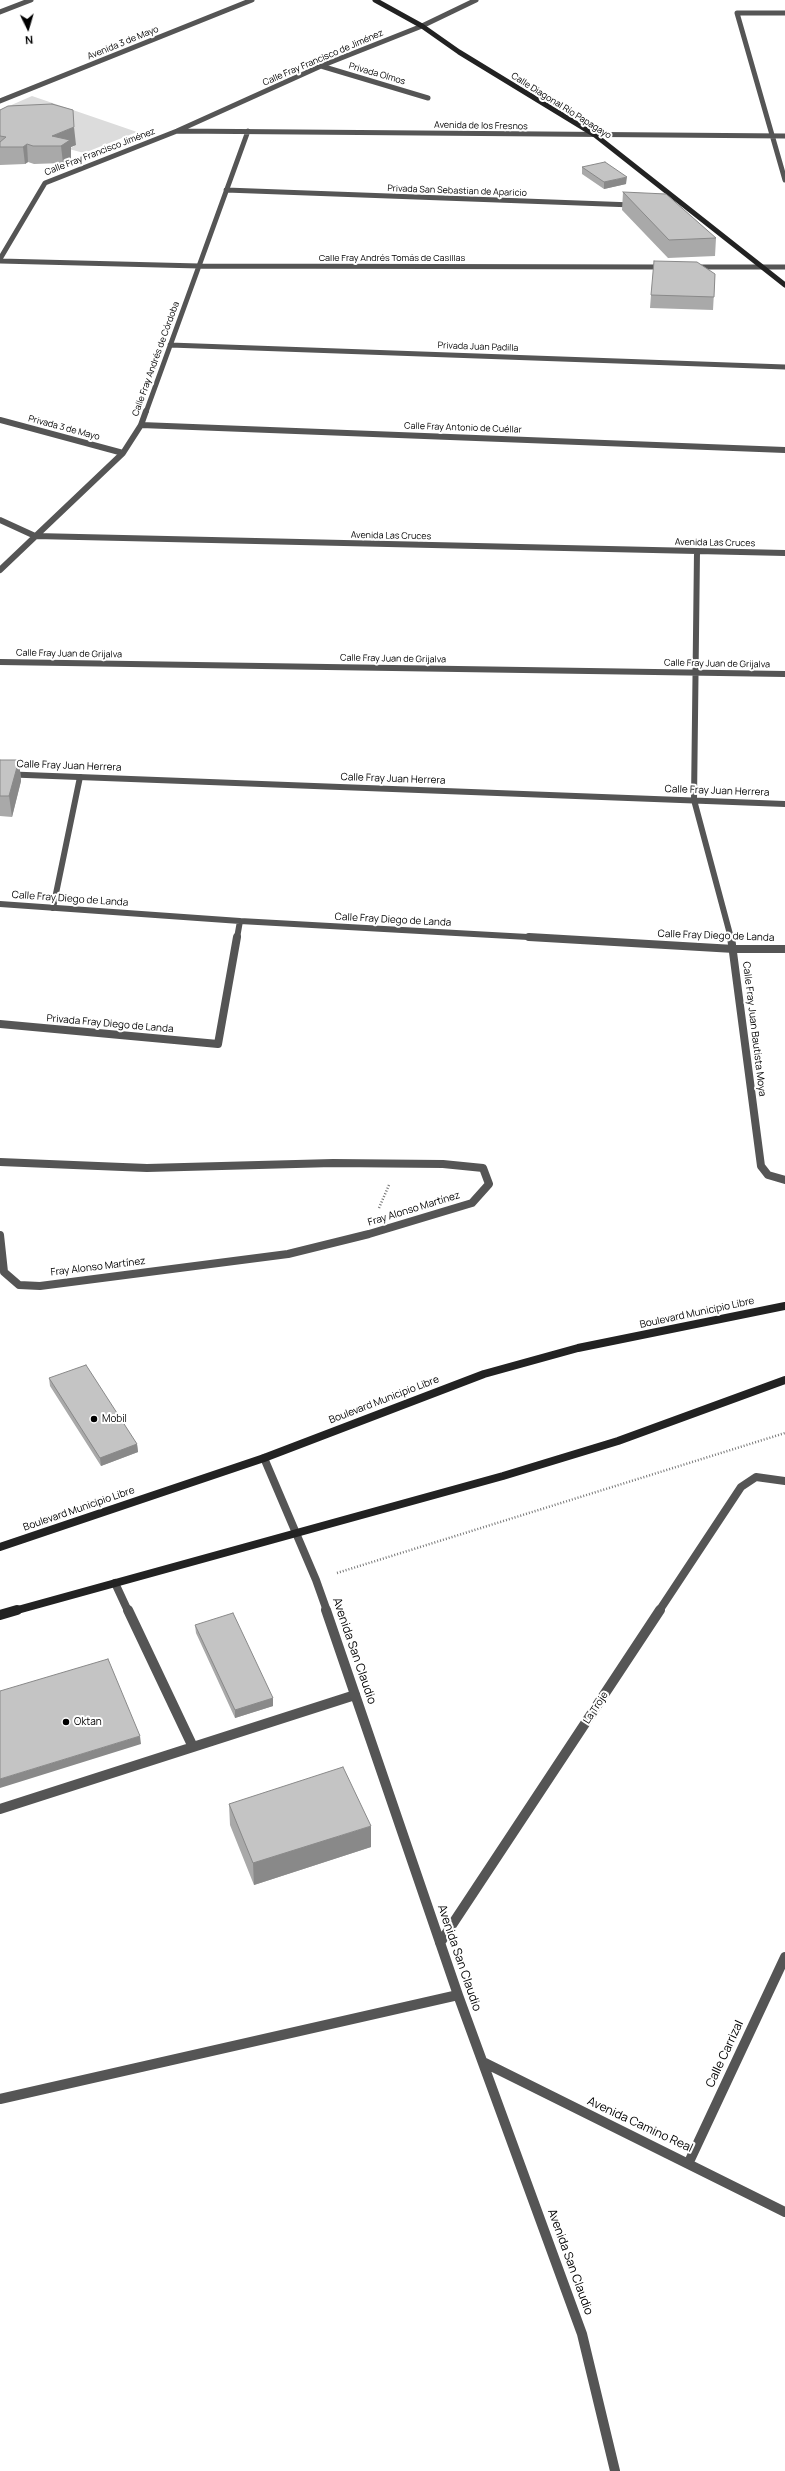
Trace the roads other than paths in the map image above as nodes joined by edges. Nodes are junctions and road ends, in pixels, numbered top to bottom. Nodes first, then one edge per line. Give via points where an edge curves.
1 (31, 0) edge
2 (252, 0) edge
3 (375, 0) edge
4 (476, 0) edge
5 (1, 11) edge
6 (785, 13) edge
7 (422, 26) junction
8 (321, 66) junction
9 (428, 98) dead end
10 (0, 101) edge
11 (177, 131) junction
12 (248, 131) junction
13 (595, 135) junction
14 (774, 136) junction
15 (785, 136) edge
16 (785, 180) edge
17 (226, 190) junction
18 (639, 206) edge
19 (679, 207) edge
20 (687, 208) junction
21 (0, 260) edge
22 (200, 266) junction
23 (675, 267) edge
24 (690, 267) edge
25 (762, 267) junction
26 (785, 267) edge
27 (785, 285) edge
28 (170, 345) junction
29 (785, 367) edge
30 (0, 420) edge
31 (141, 424) junction
32 (785, 450) edge
33 (123, 453) junction
34 (0, 520) edge
35 (35, 536) junction
36 (697, 552) junction
37 (785, 553) edge
38 (0, 570) edge
39 (0, 662) edge
40 (694, 672) junction
41 (785, 674) edge
42 (0, 774) edge
43 (80, 777) junction
44 (694, 800) junction
45 (785, 804) edge
46 (0, 904) edge
47 (54, 908) junction
48 (240, 921) junction
49 (734, 949) junction
50 (785, 949) edge
51 (0, 1024) edge
52 (0, 1162) edge
53 (785, 1180) edge
54 (0, 1235) edge
55 (785, 1306) edge
56 (785, 1380) edge
57 (264, 1458) junction
58 (785, 1481) edge
59 (295, 1532) junction
60 (0, 1547) edge
61 (115, 1583) junction
62 (0, 1615) edge
63 (355, 1694) junction
64 (193, 1747) junction
65 (0, 1809) edge
66 (440, 1942) junction
67 (785, 1957) edge
68 (458, 1995) junction
69 (483, 2062) junction
70 (0, 2099) edge
71 (689, 2162) junction
72 (785, 2212) edge
73 (615, 2471) edge

1 - 5 street
2 - 10 street, Avenida 3 de Mayo
3 - 7 main road, Calle Diagonal Río Papagayo
4 - 7 street, Calle Fray Francisco de Jiménez
6 - 14 street via 737,13
7 - 8 street, Calle Fray Francisco de Jiménez
7 - 13 main road, Calle Diagonal Río Papagayo via 459,52
8 - 9 street, Privada Olmos
8 - 11 street, Calle Fray Francisco de Jiménez
11 - 12 street, Avenida de los Fresnos
11 - 21 street, Calle Fray Francisco Jiménez via 44,183
12 - 13 street, Avenida de los Fresnos
12 - 17 street, Calle Fray Andrés de Córdoba
13 - 14 street, Avenida de los Fresnos
13 - 20 main road, Calle Diagonal Río Papagayo
14 - 15 street, Avenida de los Fresnos
14 - 16 street
17 - 18 street, Privada San Sebastian de Aparicio
17 - 22 street, Calle Fray Andrés de Córdoba
19 - 20 street
20 - 25 main road, Calle Diagonal Río Papagayo
21 - 22 street, Calle Fray Andrés Tomás de Casillas
22 - 23 street, Calle Fray Andrés Tomás de Casillas
22 - 28 street, Calle Fray Andrés de Córdoba
24 - 25 street
25 - 26 street
25 - 27 main road, Calle Diagonal Río Papagayo
28 - 29 street, Privada Juan Padilla
28 - 31 street, Calle Fray Andrés de Córdoba
30 - 33 street, Privada 3 de Mayo
31 - 32 street, Calle Fray Antonio de Cuéllar
31 - 33 street, Calle Fray Andrés de Córdoba
33 - 35 street, Calle Fray Andrés de Córdoba
34 - 35 street, Avenida Las Cruces
35 - 36 street, Avenida Las Cruces
35 - 38 street, Calle Fray Andrés de Córdoba
36 - 37 street, Avenida Las Cruces
36 - 40 street, Calle Fray Juan Bautista Moya
39 - 40 street, Calle Fray Juan de Grijalva
40 - 41 street, Calle Fray Juan de Grijalva
40 - 44 street, Calle Fray Juan Bautista Moya
42 - 43 street, Calle Fray Juan Herrera
43 - 44 street, Calle Fray Juan Herrera
43 - 47 street
44 - 45 street, Calle Fray Juan Herrera
44 - 49 street, Calle Fray Juan Bautista Moya
46 - 47 street, Calle Fray Diego de Landa
47 - 48 street, Calle Fray Diego de Landa
48 - 49 street, Calle Fray Diego de Landa
48 - 51 street, Privada Fray Diego de Landa via 218,1044
49 - 50 street, Calle Fray Diego de Landa
49 - 53 street, Calle Fray Juan Bautista Moya via 761,1166 768,1175
52 - 54 street, Fray Alonso Martínez via 147,1168 391,1164 482,1168 489,1184 472,1203 368,1234 288,1254 40,1286 19,1285 4,1272
55 - 57 main road, Boulevard Municipio Libre via 578,1348 484,1374
56 - 59 main road via 618,1441 503,1476
57 - 59 street, Avenida San Claudio
57 - 60 main road, Boulevard Municipio Libre
58 - 66 street, La Troje via 756,1477 741,1487
59 - 61 main road
59 - 63 street, Avenida San Claudio via 316,1580
61 - 62 main road
61 - 64 street
63 - 64 street
63 - 66 street, Avenida San Claudio
64 - 65 street
66 - 68 street, Avenida San Claudio
67 - 71 street, Calle Carrizal
68 - 69 street, Avenida San Claudio
68 - 70 street
69 - 71 street, Avenida Camino Real
69 - 73 street, Avenida San Claudio via 582,2334
71 - 72 street, Avenida Camino Real

